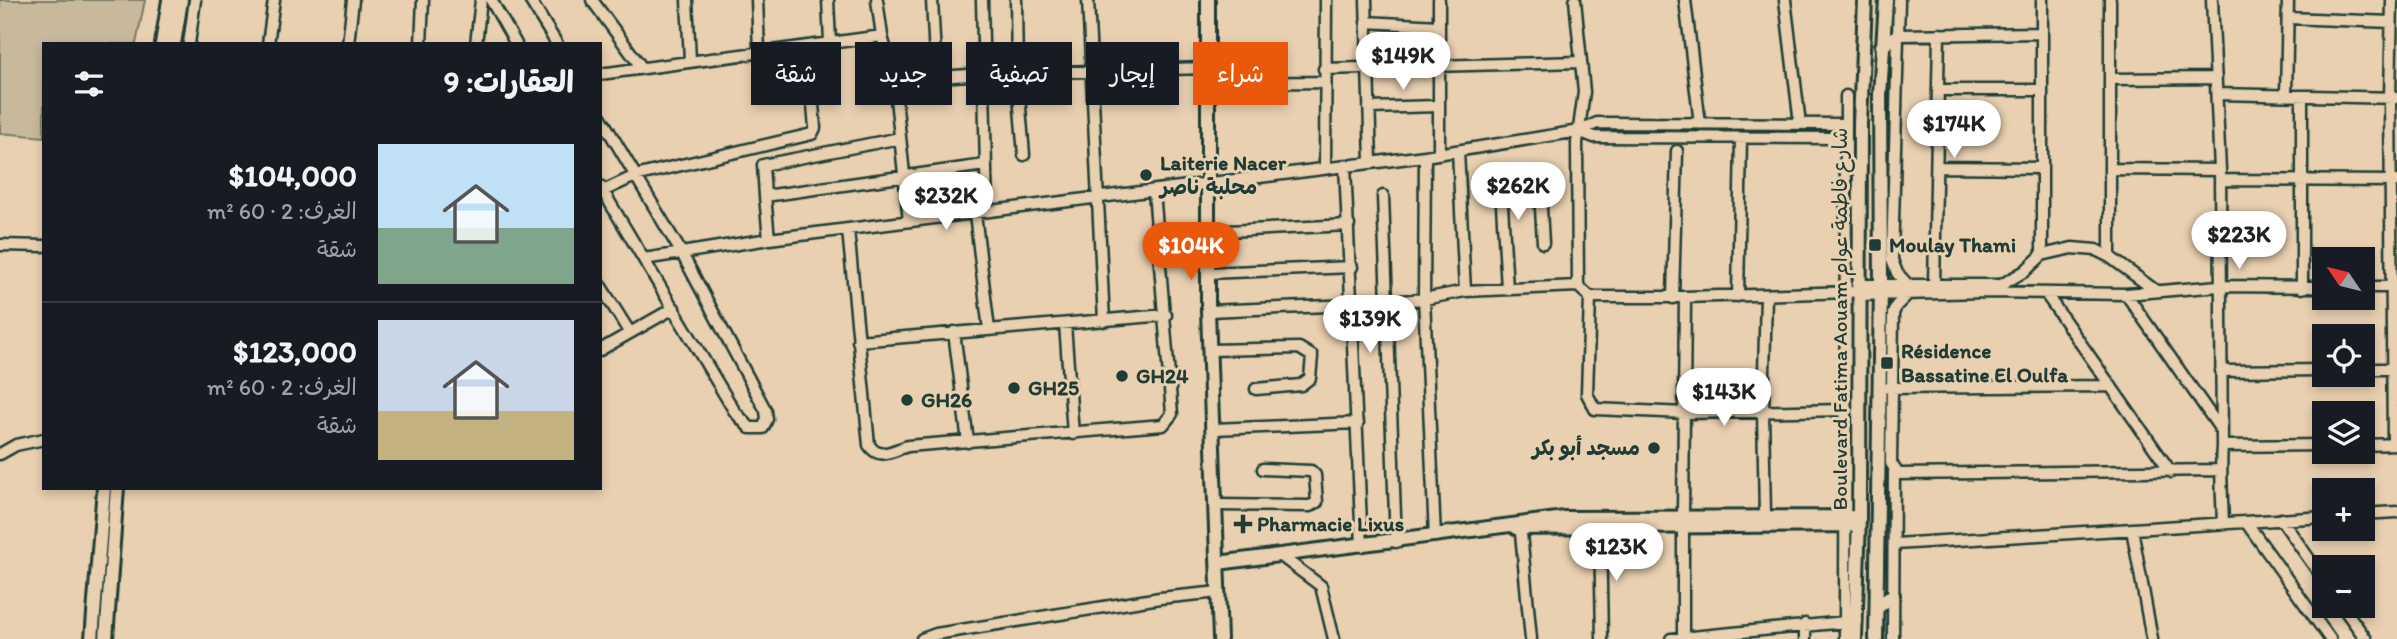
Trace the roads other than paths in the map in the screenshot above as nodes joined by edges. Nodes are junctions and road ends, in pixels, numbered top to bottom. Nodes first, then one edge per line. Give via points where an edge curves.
1 (169, 0) edge
2 (181, 0) edge
3 (195, 0) edge
4 (274, 0) edge
5 (353, 0) edge
6 (423, 0) edge
7 (481, 0) edge
8 (491, 0) edge
9 (530, 0) edge
10 (592, 0) edge
11 (687, 0) edge
12 (757, 0) edge
13 (828, 0) edge
14 (877, 0) edge
15 (932, 0) edge
16 (982, 0) edge
17 (1016, 0) edge
18 (1088, 0) edge
19 (1208, 0) edge
20 (1326, 0) edge
21 (1366, 0) edge
22 (1439, 0) edge
23 (1575, 0) edge
24 (1685, 0) edge
25 (1785, 0) edge
26 (1865, 0) edge
27 (1886, 0) edge
28 (1899, 0) edge
29 (2042, 0) edge
30 (2110, 0) edge
31 (2212, 0) edge
32 (2288, 0) edge
33 (2392, 0) edge
34 (2288, 18) junction
35 (1366, 22) junction
36 (2391, 22) junction
37 (1438, 26) junction
38 (2041, 33) junction
39 (1939, 34) junction
40 (1898, 35) junction
41 (882, 36) junction
42 (162, 42) edge
43 (174, 42) edge
44 (189, 42) edge
45 (268, 42) edge
46 (348, 42) edge
47 (421, 42) edge
48 (476, 42) edge
49 (515, 42) edge
50 (556, 42) edge
51 (759, 42) edge
52 (830, 42) joint
53 (884, 42) edge
54 (934, 42) edge
55 (983, 42) edge
56 (1017, 42) edge
57 (1090, 42) edge
58 (1207, 42) edge
59 (1882, 46) junction
60 (751, 52) edge
61 (690, 60) junction
62 (1581, 62) junction
63 (1438, 65) junction
64 (642, 68) junction
65 (1367, 68) junction
66 (1324, 69) junction
67 (602, 74) edge
68 (2216, 78) junction
69 (2110, 79) junction
70 (1288, 82) edge
71 (1324, 82) junction
72 (1939, 90) junction
73 (2041, 90) junction
74 (2217, 94) junction
75 (2287, 95) junction
76 (1846, 96) dead end
77 (2302, 96) junction
78 (2393, 98) edge
79 (813, 105) edge
80 (897, 105) edge
81 (984, 105) edge
82 (1020, 105) edge
83 (1093, 105) edge
84 (1207, 105) edge
85 (1438, 106) junction
86 (1369, 108) junction
87 (602, 119) edge
88 (1700, 124) junction
89 (1800, 124) junction
90 (1846, 124) junction
91 (1860, 124) junction
92 (1579, 131) junction
93 (900, 138) junction
94 (1741, 138) junction
95 (1846, 138) junction
96 (1458, 151) junction
97 (1677, 151) dead end
98 (1439, 154) junction
99 (1024, 155) dead end
100 (1425, 156) junction
101 (1371, 162) junction
102 (985, 165) junction
103 (1345, 165) junction
104 (1325, 167) junction
105 (1939, 167) junction
106 (2040, 168) junction
107 (2110, 169) junction
108 (904, 174) junction
109 (2220, 175) junction
110 (635, 176) junction
111 (2301, 181) junction
112 (2395, 181) edge
113 (1207, 183) junction
114 (602, 188) edge
115 (1154, 191) junction
116 (765, 196) junction
117 (1383, 196) dead end
118 (1098, 200) junction
119 (987, 211) junction
120 (975, 214) junction
121 (909, 221) junction
122 (1349, 225) junction
123 (848, 230) junction
124 (1207, 232) junction
125 (769, 239) junction
126 (1543, 243) dead end
127 (0, 245) edge
128 (42, 246) edge
129 (681, 252) junction
130 (2042, 255) junction
131 (2110, 257) junction
132 (644, 259) junction
133 (1352, 267) junction
134 (1208, 273) junction
135 (1934, 285) junction
136 (1578, 286) junction
137 (2219, 286) junction
138 (2375, 287) edge
139 (2394, 287) edge
140 (602, 288) edge
141 (1507, 288) junction
142 (2302, 288) junction
143 (2312, 288) edge
144 (1881, 290) junction
145 (1908, 290) junction
146 (1465, 291) junction
147 (1855, 291) junction
148 (2156, 291) junction
149 (2126, 293) junction
150 (2046, 294) junction
151 (1590, 296) junction
152 (1738, 296) junction
153 (1766, 296) junction
154 (1685, 297) junction
155 (1673, 298) junction
156 (1424, 299) junction
157 (1386, 302) junction
158 (1353, 305) junction
159 (674, 308) junction
160 (1208, 311) junction
161 (1166, 315) junction
162 (1104, 321) junction
163 (1065, 324) junction
164 (989, 330) junction
165 (954, 332) junction
166 (630, 333) junction
167 (858, 341) junction
168 (602, 348) edge
169 (1210, 350) junction
170 (2375, 369) edge
171 (2395, 369) edge
172 (2312, 370) edge
173 (2221, 371) junction
174 (2111, 386) junction
175 (1886, 388) junction
176 (1256, 389) dead end
177 (1845, 410) junction
178 (1763, 412) junction
179 (1686, 413) junction
180 (1358, 423) junction
181 (1214, 429) junction
182 (2221, 430) junction
183 (1073, 434) junction
184 (42, 439) edge
185 (968, 442) junction
186 (2375, 444) edge
187 (2395, 444) edge
188 (2312, 445) edge
189 (2222, 446) junction
190 (0, 454) edge
191 (1263, 469) dead end
192 (2219, 470) junction
193 (1894, 471) junction
194 (2171, 472) junction
195 (104, 490) edge
196 (117, 490) edge
197 (1217, 505) junction
198 (2397, 512) edge
199 (2375, 513) edge
200 (1765, 515) junction
201 (2312, 518) edge
202 (2281, 519) junction
203 (1845, 521) junction
204 (1859, 521) junction
205 (1683, 522) junction
206 (2246, 522) junction
207 (2223, 523) junction
208 (1520, 526) junction
209 (1600, 528) junction
210 (2132, 529) junction
211 (1435, 536) junction
212 (1396, 542) junction
213 (1895, 544) junction
214 (1362, 546) junction
215 (1281, 556) junction
216 (1218, 563) junction
217 (2312, 563) edge
218 (1219, 592) junction
219 (1893, 594) junction
220 (1877, 608) junction
221 (2351, 618) edge
222 (1845, 622) junction
223 (1805, 624) junction
224 (1683, 638) edge
225 (92, 639) edge
226 (106, 639) edge
227 (922, 639) edge
228 (1220, 639) edge
229 (1334, 639) edge
230 (1531, 639) edge
231 (1602, 639) edge
232 (1671, 639) edge
233 (1805, 639) edge
234 (1845, 639) edge
235 (1855, 639) edge
236 (1876, 639) edge
237 (1893, 639) edge
238 (2152, 639) edge
239 (2330, 639) edge
240 (2366, 639) edge

1 - 42 street
2 - 43 street
3 - 44 street
4 - 45 street
5 - 46 street
6 - 47 street
7 - 48 street
8 - 49 street
9 - 50 street
10 - 64 street
11 - 61 street
12 - 51 street
13 - 52 street
14 - 41 street
15 - 54 street
16 - 55 street
17 - 56 street
18 - 57 street
19 - 58 street
20 - 66 street
21 - 35 street
22 - 37 street
23 - 62 street
24 - 88 street
25 - 89 street
26 - 91 street, Boulevard Fatima Aouam شارع فاطمة عوام
27 - 59 street, Boulevard Fatima Aouam شارع فاطمة عوام
28 - 40 street
29 - 38 street
30 - 69 street
31 - 68 street
32 - 34 street
33 - 36 street
34 - 36 street
34 - 75 street
35 - 37 street
35 - 65 street
36 - 78 street
37 - 63 street
38 - 39 street
38 - 73 street
39 - 40 street
39 - 72 street
40 - 59 street
40 - 145 street via 1892,260
41 - 52 street
41 - 53 street
59 - 144 street, Boulevard Fatima Aouam شارع فاطمة عوام
60 - 61 street
61 - 64 street
62 - 63 street
62 - 92 street via 1584,92
63 - 65 street
63 - 85 street
64 - 67 street
65 - 66 street
65 - 86 street
66 - 71 street
68 - 69 street
68 - 74 street
69 - 107 street
70 - 71 street
71 - 104 street
72 - 73 street
72 - 105 street
73 - 106 street
74 - 75 street
74 - 109 street
75 - 77 street
76 - 90 street
77 - 78 street
77 - 111 street
78 - 112 street
79 - 110 street via 812,134
80 - 93 street
81 - 102 street
82 - 99 street
83 - 118 street
84 - 113 street
85 - 86 street
85 - 98 street
86 - 101 street
87 - 110 street
88 - 89 street
88 - 92 street via 1597,123
89 - 90 street
90 - 91 street
90 - 95 street
91 - 147 street, Boulevard Fatima Aouam شارع فاطمة عوام
92 - 94 street via 1594,137
92 - 96 street
92 - 136 street
93 - 108 street
93 - 116 street via 763,164
94 - 95 street
94 - 152 street
95 - 147 street
96 - 98 street
96 - 146 street
97 - 155 street
98 - 100 street
100 - 101 street
100 - 156 street
101 - 103 street
102 - 108 street
102 - 119 street
103 - 104 street
103 - 122 street
104 - 113 street
105 - 106 street
105 - 135 street
106 - 130 street
107 - 109 street
107 - 131 street
108 - 116 street
108 - 121 street
109 - 111 street
109 - 137 street
110 - 114 street
110 - 129 street
111 - 112 street
111 - 142 street
112 - 139 street
113 - 115 street
113 - 124 street
114 - 132 street
115 - 118 street
115 - 161 street
116 - 125 street
117 - 157 street
118 - 119 street
118 - 162 street
119 - 120 street
120 - 121 street
120 - 164 street
121 - 123 street
122 - 124 street
122 - 133 street
123 - 125 street
123 - 167 street
124 - 134 street
125 - 129 street
126 - 141 street via 1540,191 1509,190 1502,205
127 - 128 street
129 - 132 street
129 - 159 street via 766,411 763,428 743,424
130 - 131 street via 2072,247
130 - 135 street via 2001,285
131 - 148 street
132 - 159 street
133 - 134 street
133 - 158 street
134 - 160 street
135 - 145 street
136 - 141 street
136 - 151 street
137 - 142 street
137 - 148 street
137 - 173 street
138 - 139 street
139 - 171 street
140 - 166 street
141 - 146 street
142 - 143 street
144 - 145 street
144 - 147 street
144 - 175 street, Boulevard Fatima Aouam شارع فاطمة عوام
145 - 150 street
145 - 175 street via 1893,314
146 - 156 street
147 - 153 street
147 - 177 street
147 - 204 street, Boulevard Fatima Aouam شارع فاطمة عوام
148 - 149 street
149 - 150 street
149 - 182 street
150 - 174 street
151 - 155 street
151 - 179 street via 1587,394 1591,406 1602,412
152 - 153 street
152 - 154 street
153 - 178 street
154 - 155 street
154 - 179 street
156 - 157 street
156 - 211 street
157 - 158 street
157 - 212 street
158 - 160 street
158 - 180 street
159 - 166 street
160 - 169 street
161 - 162 street
161 - 183 street via 1170,421
162 - 163 street
163 - 164 street
163 - 183 street
164 - 165 street
165 - 167 street
165 - 185 street
166 - 168 street
167 - 185 street via 872,450 881,455 908,446
169 - 176 street via 1299,348 1312,356 1310,378 1304,384
169 - 181 street
170 - 171 street
171 - 187 street
172 - 173 street
173 - 182 street
174 - 175 street
174 - 194 street
175 - 193 street
175 - 220 street, Boulevard Fatima Aouam شارع فاطمة عوام
177 - 178 street
177 - 203 street
178 - 179 street
178 - 200 street
179 - 205 street
180 - 181 street
180 - 214 street
181 - 197 street
182 - 189 street
183 - 185 street
184 - 190 street
186 - 187 street
188 - 189 street
189 - 192 street
191 - 197 street via 1311,471 1317,502 1310,506
192 - 194 street
192 - 207 street
193 - 194 street via 1902,475
193 - 213 street
195 - 225 street
196 - 226 street
197 - 216 street
198 - 199 street
200 - 203 street
200 - 205 street
201 - 202 street
202 - 206 street
202 - 217 street
203 - 204 street
203 - 205 street
203 - 222 street
204 - 235 street, Boulevard Fatima Aouam شارع فاطمة عوام
205 - 208 street via 1565,518
205 - 209 street
205 - 224 street
206 - 207 street
206 - 239 street
207 - 210 street
208 - 209 street
208 - 211 street
208 - 230 street
209 - 231 street
210 - 213 street
210 - 238 street
211 - 212 street
212 - 214 street
213 - 219 street
214 - 215 street
215 - 216 street
215 - 229 street via 1321,586
216 - 218 street
218 - 227 street
218 - 228 street
219 - 220 street
219 - 237 street
220 - 236 street, Boulevard Fatima Aouam شارع فاطمة عوام
221 - 240 street
222 - 223 street
222 - 234 street
223 - 224 street
223 - 233 street
224 - 232 street

